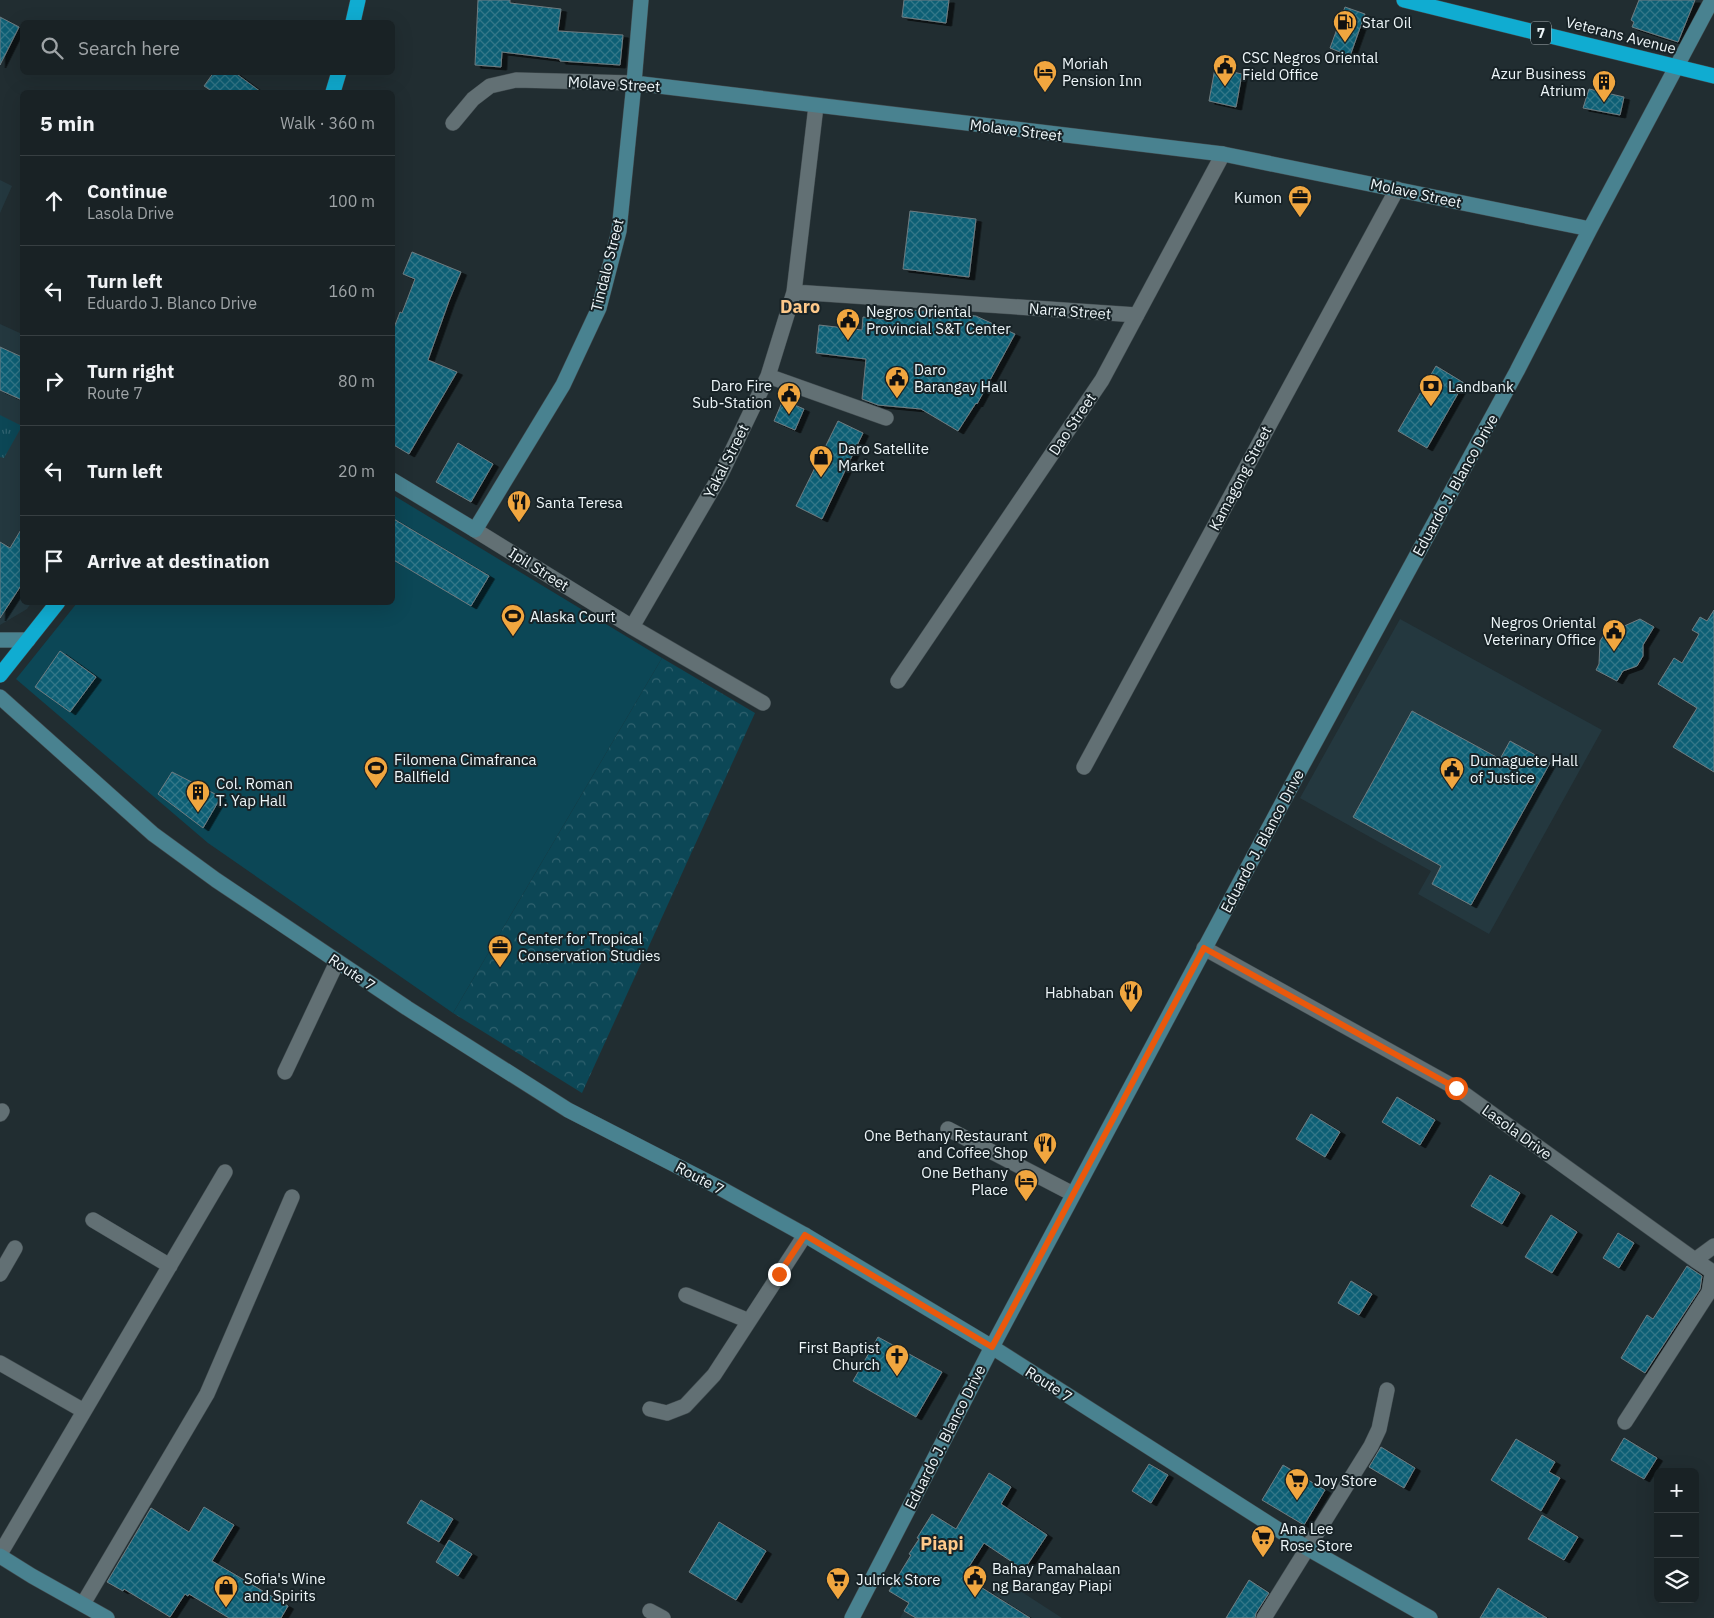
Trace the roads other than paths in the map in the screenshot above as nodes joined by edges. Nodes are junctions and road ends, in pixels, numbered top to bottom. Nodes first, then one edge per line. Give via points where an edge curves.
1 (358, 0) edge
2 (641, 0) edge
3 (1404, 0) edge
4 (1712, 0) edge
5 (353, 20) edge
6 (1677, 67) junction
7 (338, 75) edge
8 (1714, 76) edge
9 (634, 83) junction
10 (334, 90) edge
11 (816, 106) junction
12 (453, 123) dead end
13 (1223, 154) junction
14 (1397, 189) junction
15 (1590, 229) junction
16 (794, 292) junction
17 (1136, 315) junction
18 (768, 376) junction
19 (886, 418) dead end
20 (395, 482) edge
21 (475, 530) junction
22 (56, 605) edge
23 (632, 627) junction
24 (0, 640) edge
25 (28, 640) junction
26 (0, 674) edge
27 (898, 681) dead end
28 (0, 697) edge
29 (763, 703) dead end
30 (1084, 767) dead end
31 (1204, 948) junction
32 (337, 962) junction
33 (285, 1072) dead end
34 (948, 1129) dead end
35 (226, 1172) dead end
36 (1073, 1194) junction
37 (292, 1198) dead end
38 (93, 1220) dead end
39 (805, 1235) junction
40 (1714, 1246) edge
41 (15, 1248) dead end
42 (1694, 1260) junction
43 (170, 1266) junction
44 (0, 1274) edge
45 (686, 1295) dead end
46 (1709, 1304) edge
47 (749, 1321) junction
48 (992, 1347) junction
49 (0, 1363) edge
50 (1387, 1390) dead end
51 (650, 1409) dead end
52 (84, 1411) junction
53 (1625, 1422) dead end
54 (1306, 1548) junction
55 (0, 1555) edge
56 (83, 1604) junction
57 (107, 1618) edge
58 (852, 1618) edge
59 (1264, 1618) edge
60 (1430, 1618) edge

1 - 5 highway
2 - 9 street, Tindalo Street
3 - 6 highway, Veterans Avenue / 7
4 - 6 street, Eduardo J. Blanco Drive
6 - 8 highway, Veterans Avenue / 7
6 - 15 street, Eduardo J. Blanco Drive
7 - 10 highway
9 - 11 street, Molave Street
9 - 12 street, Molave Street via 516,80 490,86 472,99
9 - 21 street, Tindalo Street via 619,231 598,308 563,385
11 - 13 street, Molave Street
11 - 16 street, Yakal Street
13 - 14 street, Molave Street
13 - 17 street, Dao Street
14 - 15 street, Molave Street
14 - 30 street, Kamagong Street
15 - 31 street, Eduardo J. Blanco Drive via 1518,371
16 - 17 street, Narra Street
16 - 18 street, Yakal Street
17 - 27 street, Dao Street via 1102,380
18 - 19 street
18 - 23 street, Yakal Street via 720,476
20 - 21 street, Ipil Street
21 - 23 street, Ipil Street
22 - 25 highway
23 - 29 street, Ipil Street
24 - 25 street
25 - 26 highway
28 - 32 street, Route 7 via 153,834
31 - 36 street, Eduardo J. Blanco Drive
31 - 42 street, Lasola Drive via 1456,1088
32 - 33 street
32 - 39 street, Route 7 via 568,1110
34 - 36 street
35 - 43 street
36 - 48 street, Eduardo J. Blanco Drive
37 - 56 street via 207,1394
38 - 43 street
39 - 47 street
39 - 48 street, Route 7
40 - 42 street
41 - 44 street
42 - 46 street, Lasola Drive via 1712,1274
43 - 52 street
45 - 47 street
46 - 53 street
47 - 51 street via 714,1376 685,1406 667,1413
48 - 54 street, Route 7
48 - 58 street, Eduardo J. Blanco Drive
49 - 52 street
50 - 54 street via 1379,1429 1371,1446
52 - 55 street
54 - 59 street
54 - 60 street, Route 7
55 - 56 street
56 - 57 street

